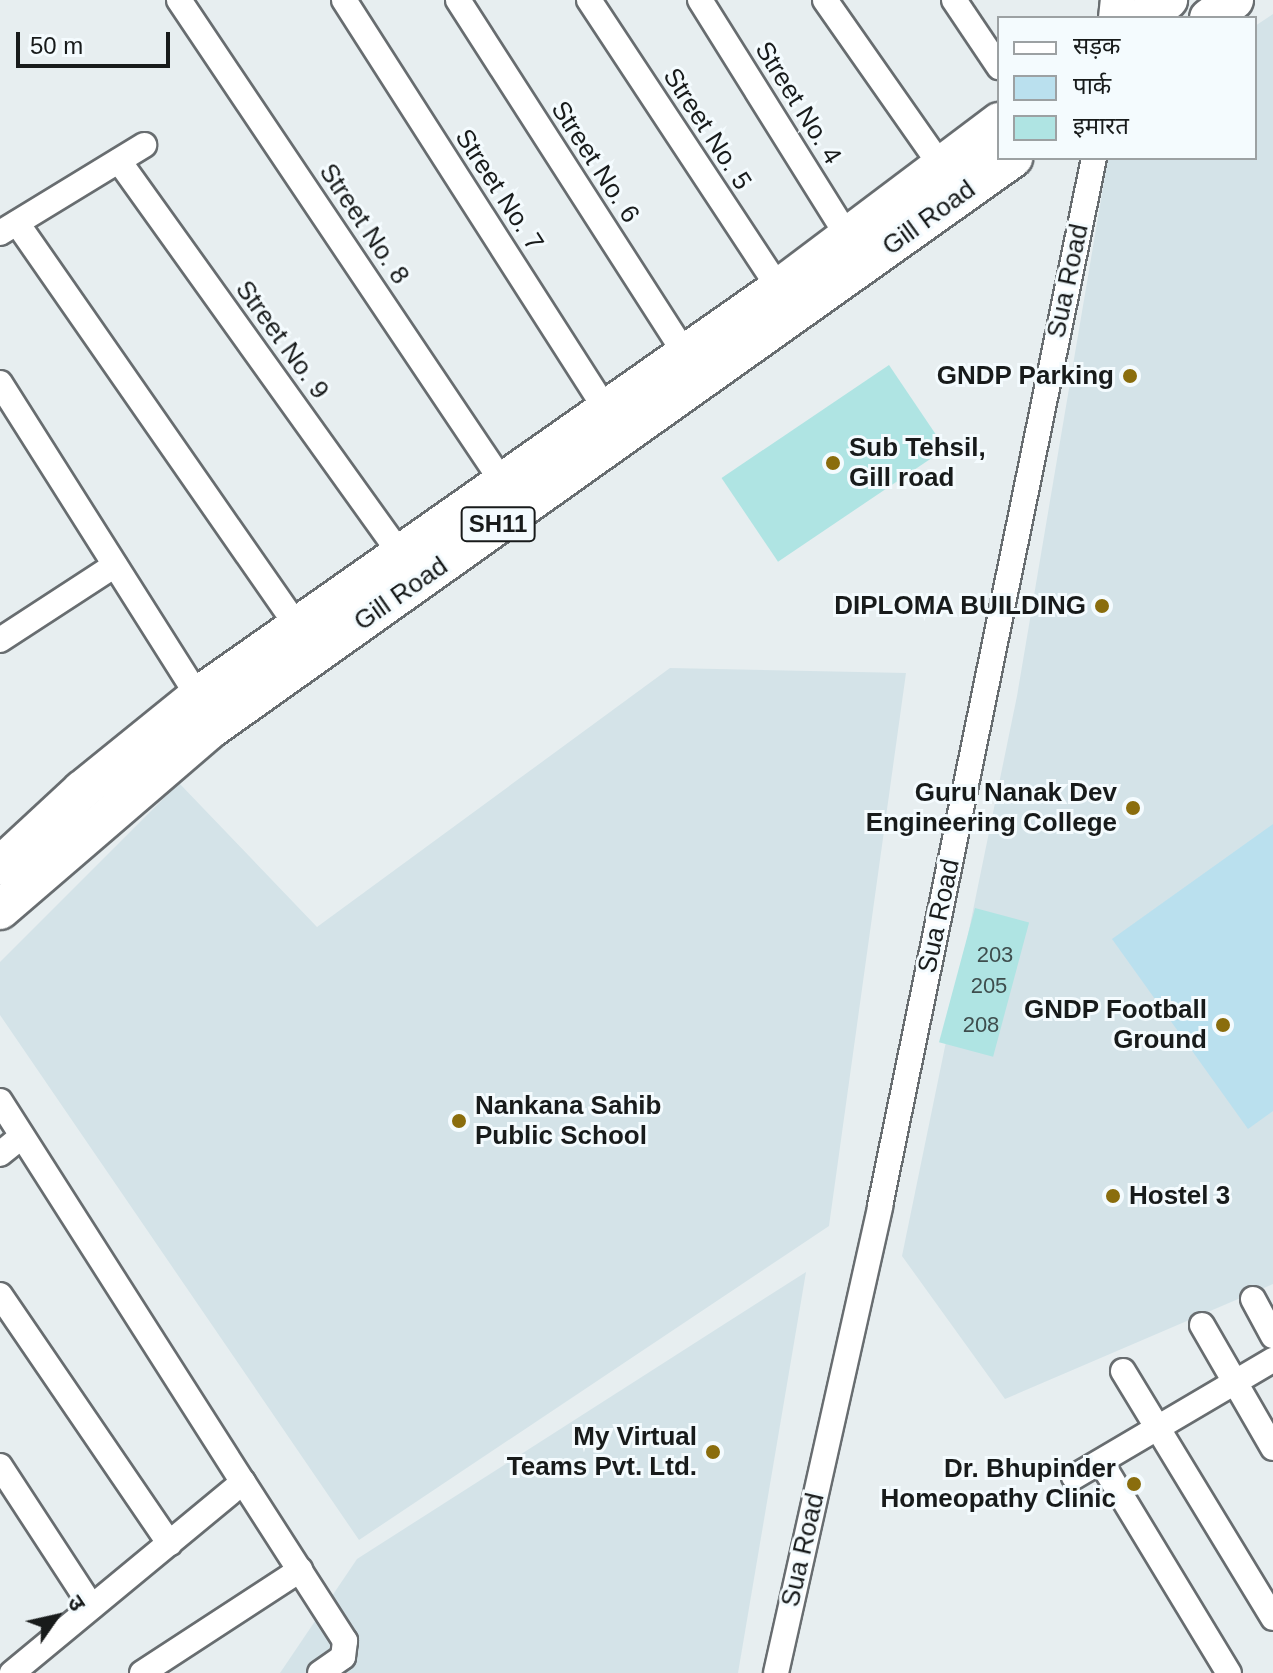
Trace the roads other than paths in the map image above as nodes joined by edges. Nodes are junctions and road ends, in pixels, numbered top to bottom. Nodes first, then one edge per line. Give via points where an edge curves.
1 (179, 0) edge
2 (344, 0) edge
3 (458, 0) edge
4 (589, 0) edge
5 (700, 0) edge
6 (825, 0) edge
7 (954, 0) edge
8 (1168, 0) edge
9 (1234, 0) edge
10 (1121, 8) edge
11 (1212, 16) edge
12 (997, 64) edge
13 (997, 123) edge
14 (144, 145) dead end
15 (1010, 160) edge
16 (1094, 160) edge
17 (119, 161) junction
18 (940, 164) junction
19 (9, 228) edge
20 (848, 237) junction
21 (779, 288) junction
22 (685, 354) junction
23 (0, 383) edge
24 (606, 410) junction
25 (501, 480) junction
26 (399, 552) junction
27 (115, 565) junction
28 (297, 626) junction
29 (0, 640) edge
30 (198, 696) junction
31 (0, 866) edge
32 (0, 910) edge
33 (0, 1101) edge
34 (22, 1136) junction
35 (0, 1154) edge
36 (0, 1295) edge
37 (1253, 1299) dead end
38 (1202, 1325) dead end
39 (1273, 1336) edge
40 (1273, 1360) edge
41 (1123, 1371) dead end
42 (1235, 1382) junction
43 (1158, 1428) junction
44 (1273, 1448) edge
45 (1101, 1462) junction
46 (0, 1466) edge
47 (1074, 1477) dead end
48 (243, 1482) junction
49 (170, 1544) junction
50 (300, 1570) junction
51 (92, 1607) junction
52 (1273, 1618) edge
53 (12, 1673) edge
54 (142, 1673) edge
55 (320, 1673) edge
56 (776, 1673) edge
57 (1229, 1673) edge

1 - 25 street, Street No. 8
2 - 24 street, Street No. 7
3 - 22 street, Street No. 6
4 - 21 street, Street No. 5
5 - 20 street, Street No. 4
6 - 18 street
7 - 12 street
8 - 10 main road
9 - 11 main road
13 - 18 main road, Gill Road / SH11
14 - 17 street
15 - 32 main road, Gill Road / SH11 via 209,730
16 - 56 street, Sua Road via 880,1206
17 - 19 street
17 - 26 street, Street No. 9
18 - 20 main road, Gill Road / SH11
19 - 28 street
20 - 21 main road, Gill Road / SH11
21 - 22 main road, Gill Road / SH11
22 - 24 main road, Gill Road / SH11
23 - 27 street
24 - 25 main road, Gill Road / SH11
25 - 26 main road, Gill Road / SH11
26 - 28 main road, Gill Road / SH11
27 - 29 street
27 - 30 street
28 - 30 main road, Gill Road / SH11
30 - 31 main road, Gill Road / SH11 via 92,781
33 - 34 street
34 - 35 street
34 - 48 street
36 - 49 street
37 - 39 street
38 - 42 street
40 - 42 street
41 - 43 street
42 - 43 street
42 - 44 street
43 - 45 street
43 - 52 street
45 - 47 street
45 - 57 street
46 - 51 street
48 - 49 street
48 - 50 street
49 - 51 street
50 - 54 street
50 - 55 street via 345,1641 343,1657
51 - 53 street

